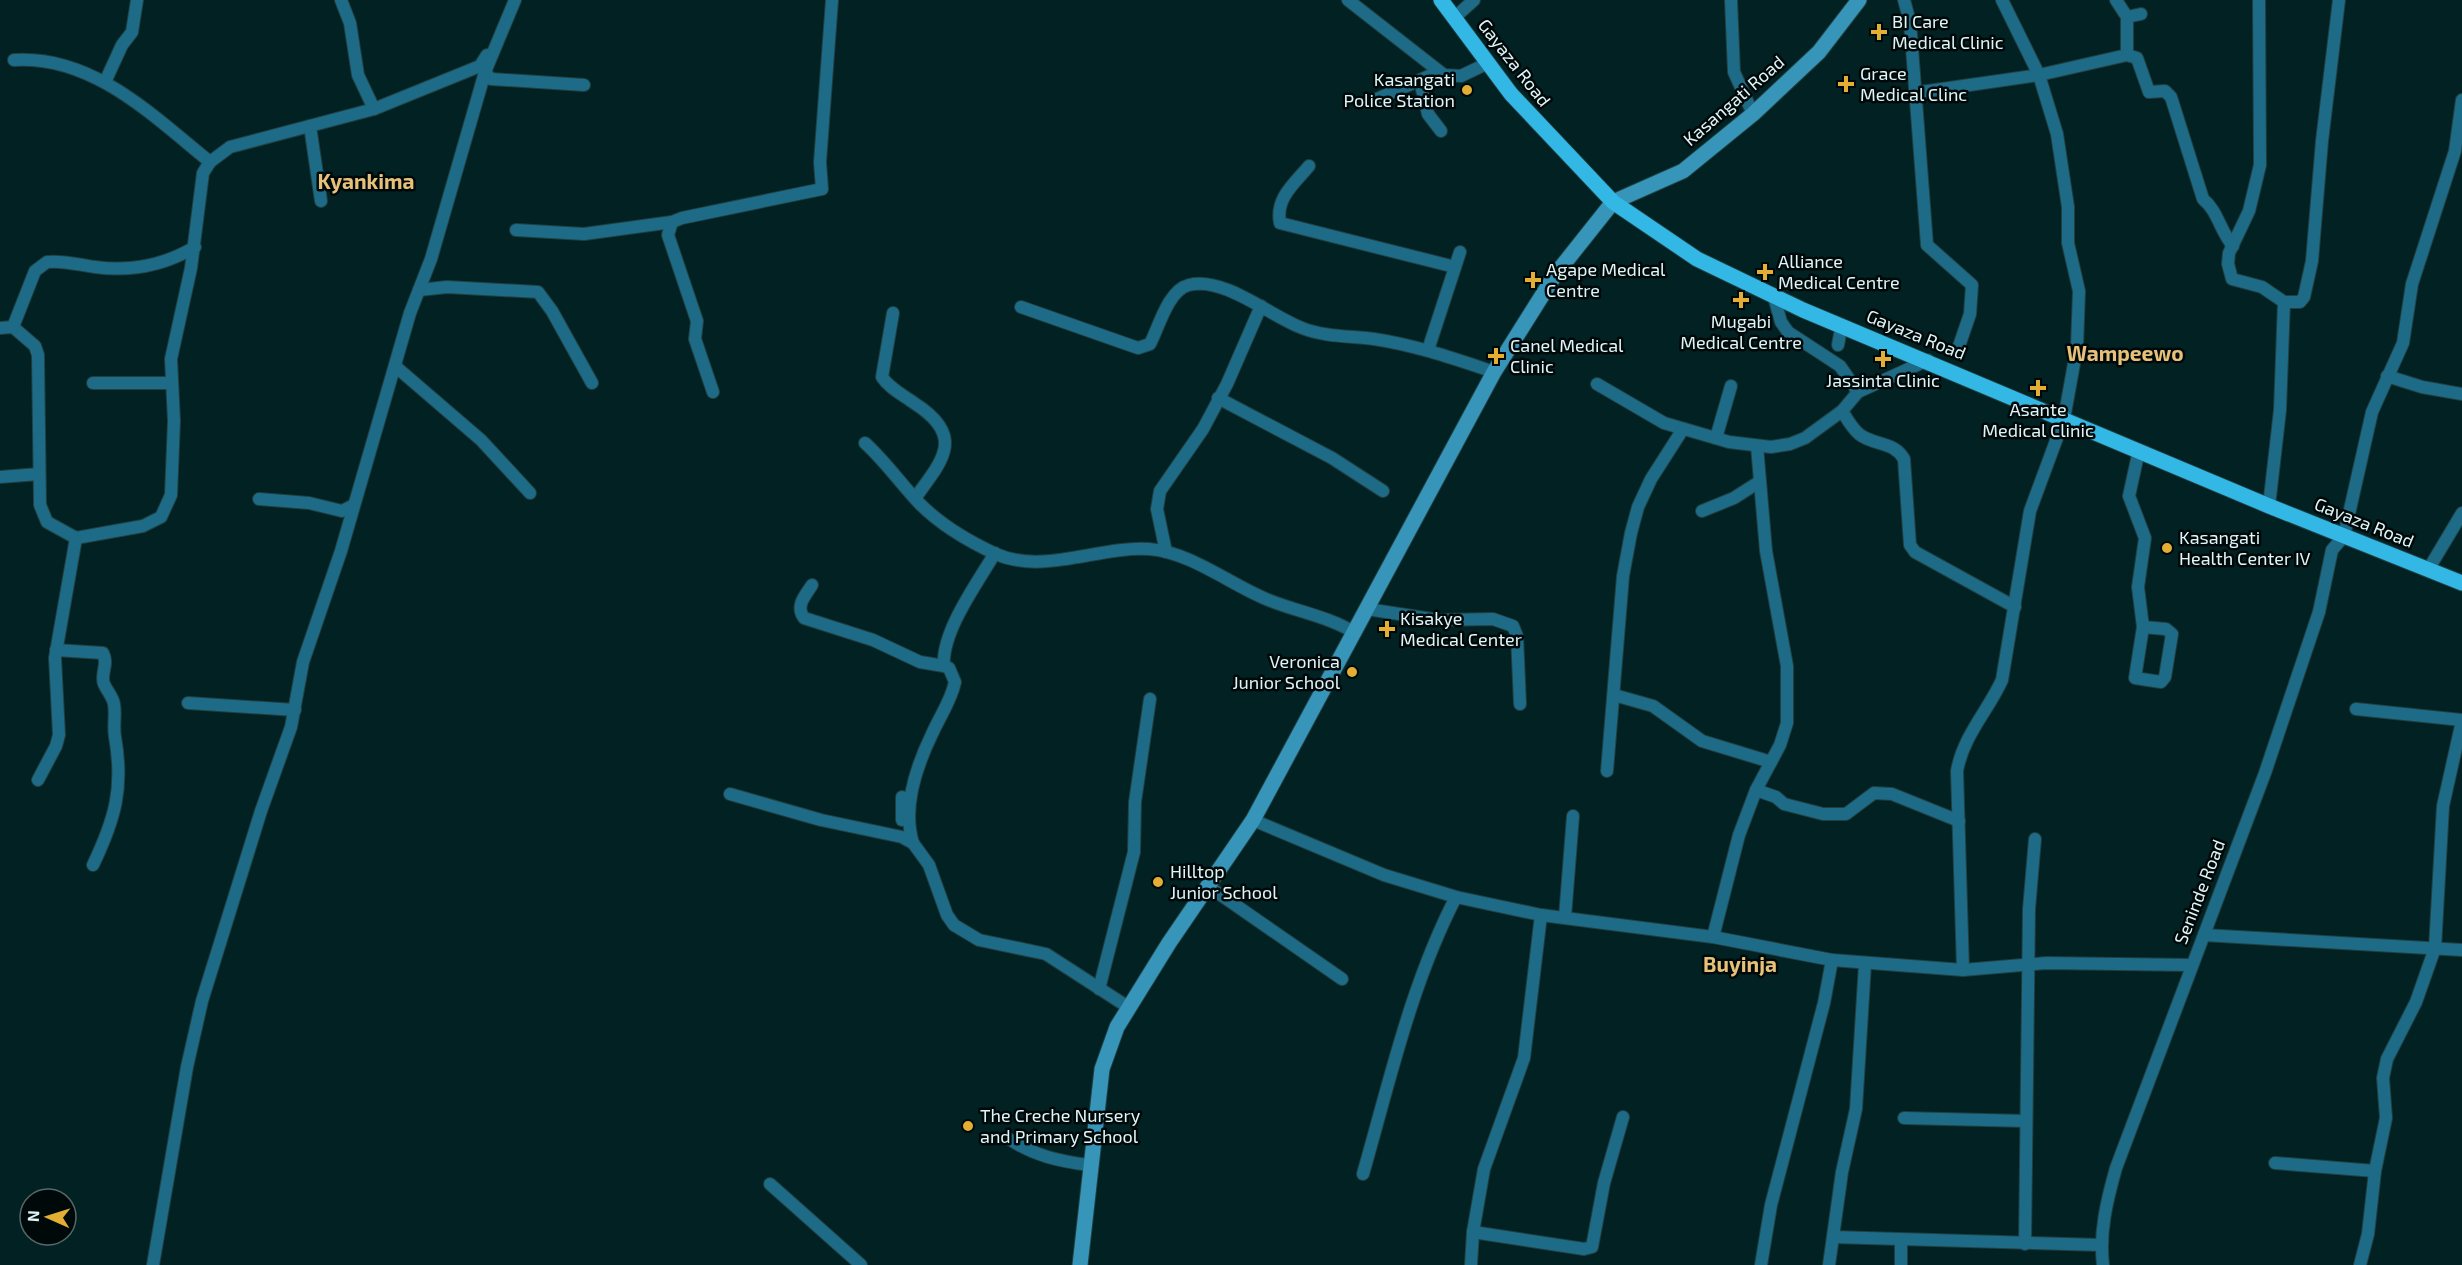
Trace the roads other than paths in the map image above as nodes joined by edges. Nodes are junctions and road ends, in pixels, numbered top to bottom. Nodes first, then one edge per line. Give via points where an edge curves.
1 (137, 0) edge
2 (341, 0) edge
3 (516, 0) edge
4 (832, 0) edge
5 (1348, 0) edge
6 (1441, 0) edge
7 (1474, 0) edge
8 (1731, 0) edge
9 (1859, 0) edge
10 (1904, 0) edge
11 (2002, 0) edge
12 (2116, 0) edge
13 (2259, 0) edge
14 (2339, 0) edge
15 (2141, 14) dead end
16 (2127, 17) junction
17 (1454, 18) junction
18 (2127, 55) junction
19 (14, 60) dead end
20 (1488, 63) junction
21 (482, 69) junction
22 (1438, 72) junction
23 (2039, 75) junction
24 (1420, 81) junction
25 (105, 82) junction
26 (584, 85) dead end
27 (1914, 93) junction
28 (2462, 100) edge
29 (1368, 103) dead end
30 (374, 109) junction
31 (1753, 114) junction
32 (310, 126) junction
33 (1441, 131) dead end
34 (210, 162) junction
35 (1309, 166) dead end
36 (321, 201) dead end
37 (1613, 202) junction
38 (672, 222) junction
39 (516, 230) dead end
40 (2233, 246) junction
41 (195, 248) junction
42 (1460, 252) dead end
43 (1455, 267) junction
44 (419, 290) junction
45 (1774, 297) junction
46 (2284, 302) junction
47 (1021, 306) dead end
48 (1261, 306) junction
49 (893, 313) dead end
50 (6, 327) edge
51 (1428, 351) junction
52 (1957, 352) dead end
53 (1928, 360) junction
54 (394, 366) junction
55 (1494, 372) junction
56 (2387, 376) junction
57 (93, 383) dead end
58 (170, 383) junction
59 (592, 383) dead end
60 (1597, 384) dead end
61 (1731, 386) dead end
62 (713, 392) dead end
63 (1858, 392) junction
64 (2462, 394) edge
65 (1218, 398) junction
66 (1842, 411) junction
67 (2064, 419) junction
68 (1683, 429) junction
69 (1716, 438) junction
70 (864, 444) dead end
71 (1757, 446) junction
72 (2139, 450) junction
73 (39, 474) junction
74 (0, 477) edge
75 (1759, 482) junction
76 (1383, 491) dead end
77 (530, 494) dead end
78 (915, 498) junction
79 (259, 499) dead end
80 (354, 505) junction
81 (2269, 506) junction
82 (1702, 511) dead end
83 (2462, 513) edge
84 (2344, 536) junction
85 (76, 538) junction
86 (1166, 552) junction
87 (995, 554) junction
88 (2428, 570) junction
89 (2462, 583) edge
90 (812, 585) dead end
91 (2015, 607) junction
92 (1367, 609) junction
93 (2143, 627) junction
94 (1354, 633) junction
95 (56, 650) junction
96 (944, 666) junction
97 (1614, 695) junction
98 (1150, 699) dead end
99 (188, 703) dead end
100 (1520, 704) dead end
101 (2356, 709) dead end
102 (295, 710) junction
103 (2462, 720) edge
104 (1771, 762) junction
105 (1607, 771) dead end
106 (38, 780) dead end
107 (1756, 790) junction
108 (730, 794) dead end
109 (902, 797) dead end
110 (1573, 816) dead end
111 (1253, 820) junction
112 (1959, 821) junction
113 (2036, 839) dead end
114 (908, 840) junction
115 (93, 866) dead end
116 (1208, 886) junction
117 (1456, 897) junction
118 (1541, 915) junction
119 (1564, 917) junction
120 (2204, 935) junction
121 (1713, 937) junction
122 (2435, 948) junction
123 (2462, 950) edge
124 (1832, 960) junction
125 (1865, 964) junction
126 (2028, 964) junction
127 (2191, 965) junction
128 (1963, 970) junction
129 (1342, 979) dead end
130 (1099, 989) junction
131 (1128, 1007) junction
132 (1623, 1117) dead end
133 (1904, 1118) dead end
134 (2026, 1122) junction
135 (1009, 1139) dead end
136 (2275, 1163) dead end
137 (1089, 1165) junction
138 (2375, 1171) junction
139 (1363, 1174) dead end
140 (770, 1184) dead end
141 (1473, 1232) junction
142 (1833, 1237) junction
143 (1901, 1239) junction
144 (2025, 1244) junction
145 (2101, 1245) junction
146 (153, 1265) edge
147 (861, 1265) edge
148 (1080, 1265) edge
149 (1471, 1265) edge
150 (1761, 1265) edge
151 (1829, 1265) edge
152 (1901, 1265) edge
153 (2103, 1265) edge
154 (2360, 1265) edge

1 - 25 street via 132,32
2 - 30 street via 350,23 358,75
3 - 21 street
4 - 38 street via 820,162 822,189
5 - 22 street
6 - 17 main road, Gayaza Road
7 - 17 street
8 - 31 street via 1734,72
9 - 31 street, Kasangati Road via 1819,52
10 - 27 street via 1910,22
11 - 23 street
12 - 16 street
13 - 40 street via 2260,165 2249,212
14 - 46 street via 2312,261 2304,297 2300,302
15 - 16 street
16 - 18 street
17 - 20 main road, Gayaza Road
18 - 23 street
18 - 40 street via 2140,61 2149,92 2165,91 2172,97 2203,199 2211,205 2224,236
19 - 25 street via 56,62
20 - 22 street via 1461,76
20 - 37 main road, Gayaza Road via 1542,128
21 - 26 street via 491,79
21 - 30 street
21 - 44 street via 442,225
22 - 24 street
23 - 27 street
23 - 67 street via 2057,134 2068,207 2068,243 2079,291 2077,347
24 - 29 street
24 - 33 street via 1428,114
25 - 34 street
27 - 52 street via 1927,244 1972,285 1970,314
28 - 56 street, Seninde Road via 2455,151 2412,284 2403,343
30 - 32 street
31 - 37 street, Kasangati Road via 1683,171
32 - 34 street via 230,147
32 - 36 street
34 - 41 street via 203,173
35 - 43 street via 1284,195 1278,215 1280,223
37 - 45 main road, Gayaza Road via 1697,259
37 - 55 street via 1554,275
38 - 39 street via 584,234
38 - 62 street via 668,235 697,321 695,339
40 - 46 street via 2228,264 2232,279 2262,287
41 - 50 street via 165,263 138,269 47,262 35,271
41 - 58 street via 171,359
42 - 43 street
43 - 51 street
44 - 54 street
44 - 59 street via 447,287 538,292
45 - 53 main road, Gayaza Road
45 - 63 street via 1788,332 1840,366
46 - 81 street via 2280,410
47 - 48 street via 1138,348 1150,344 1174,296 1190,284 1212,285
48 - 51 street via 1303,328 1327,335 1375,339
48 - 65 street
49 - 78 street via 882,376 928,413 947,444 937,467
50 - 73 street via 35,346 38,355
51 - 55 street
53 - 63 street
53 - 67 main road, Gayaza Road
54 - 77 street via 481,440
54 - 80 street
55 - 92 street
56 - 64 street
56 - 84 street, Seninde Road via 2369,422
57 - 58 street
58 - 85 street via 173,435 171,495 166,509 154,522 143,526
60 - 68 street via 1664,423
61 - 69 street
63 - 66 street
65 - 76 street via 1332,458
65 - 86 street via 1203,429 1160,491 1157,509
66 - 71 street via 1791,444
66 - 91 street via 1859,434 1892,446 1904,459 1910,545 1915,552
67 - 72 main road, Gayaza Road
67 - 91 street via 2030,511
68 - 69 street
68 - 97 street via 1651,478 1630,533
69 - 71 street
70 - 78 street
71 - 75 street
72 - 81 main road, Gayaza Road
72 - 93 street via 2129,496 2145,538 2138,587
73 - 74 street
73 - 85 street via 43,517 52,528
75 - 82 street
75 - 104 street via 1766,551 1787,666 1787,723
78 - 87 street via 935,516
79 - 80 street via 309,503 342,512
80 - 102 street via 303,662
81 - 84 main road, Gayaza Road
83 - 88 street
84 - 88 main road, Gayaza Road
84 - 120 street, Seninde Road via 2332,550 2319,612 2265,773
85 - 95 street
86 - 87 street via 1123,550 1042,561
86 - 94 street via 1263,598 1341,624
87 - 96 street via 965,603 946,646
88 - 89 main road, Gayaza Road
90 - 96 street via 800,606 804,618 873,640 920,662
91 - 112 street via 2002,680 1965,741 1959,759
92 - 94 street
92 - 100 street via 1438,620 1493,619 1514,626
93 - 93 street via 2172,634 2166,677 2161,682 2135,678
94 - 111 street
95 - 106 street via 59,735
95 - 115 street via 103,653 103,682 114,704 120,786 113,821
96 - 114 street via 950,668 955,682 915,779
97 - 104 street via 1653,706 1702,741
97 - 105 street
98 - 130 street via 1135,802 1134,852
99 - 102 street
101 - 103 street
102 - 146 street via 202,1001
103 - 122 street via 2443,806
104 - 107 street
107 - 112 street via 1784,804 1823,814 1846,814 1874,793 1892,794
107 - 121 street via 1739,835
108 - 114 street
109 - 114 street
110 - 119 street
111 - 116 street
111 - 117 street via 1384,875
112 - 128 street
113 - 126 street
114 - 130 street via 929,865 954,925 979,940 1046,954
116 - 129 street
116 - 131 street
117 - 118 street
117 - 139 street via 1414,991
118 - 119 street
118 - 141 street via 1522,1065 1484,1169
119 - 121 street
120 - 122 street
120 - 127 street, Seninde Road
121 - 124 street
122 - 123 street
122 - 138 street via 2416,1002 2387,1059 2383,1078 2386,1118
124 - 125 street
124 - 150 street
125 - 128 street
125 - 142 street via 1856,1109
126 - 127 street
126 - 128 street
126 - 134 street
127 - 145 street, Seninde Road via 2116,1168
130 - 131 street
131 - 137 street via 1102,1069
132 - 141 street via 1604,1183 1592,1247
133 - 134 street
134 - 144 street
135 - 137 street via 1050,1160
136 - 138 street
137 - 148 street
138 - 154 street via 2368,1234
140 - 147 street
141 - 149 street
142 - 143 street
142 - 151 street
143 - 144 street
143 - 152 street
144 - 145 street
145 - 153 street, Seninde Road

